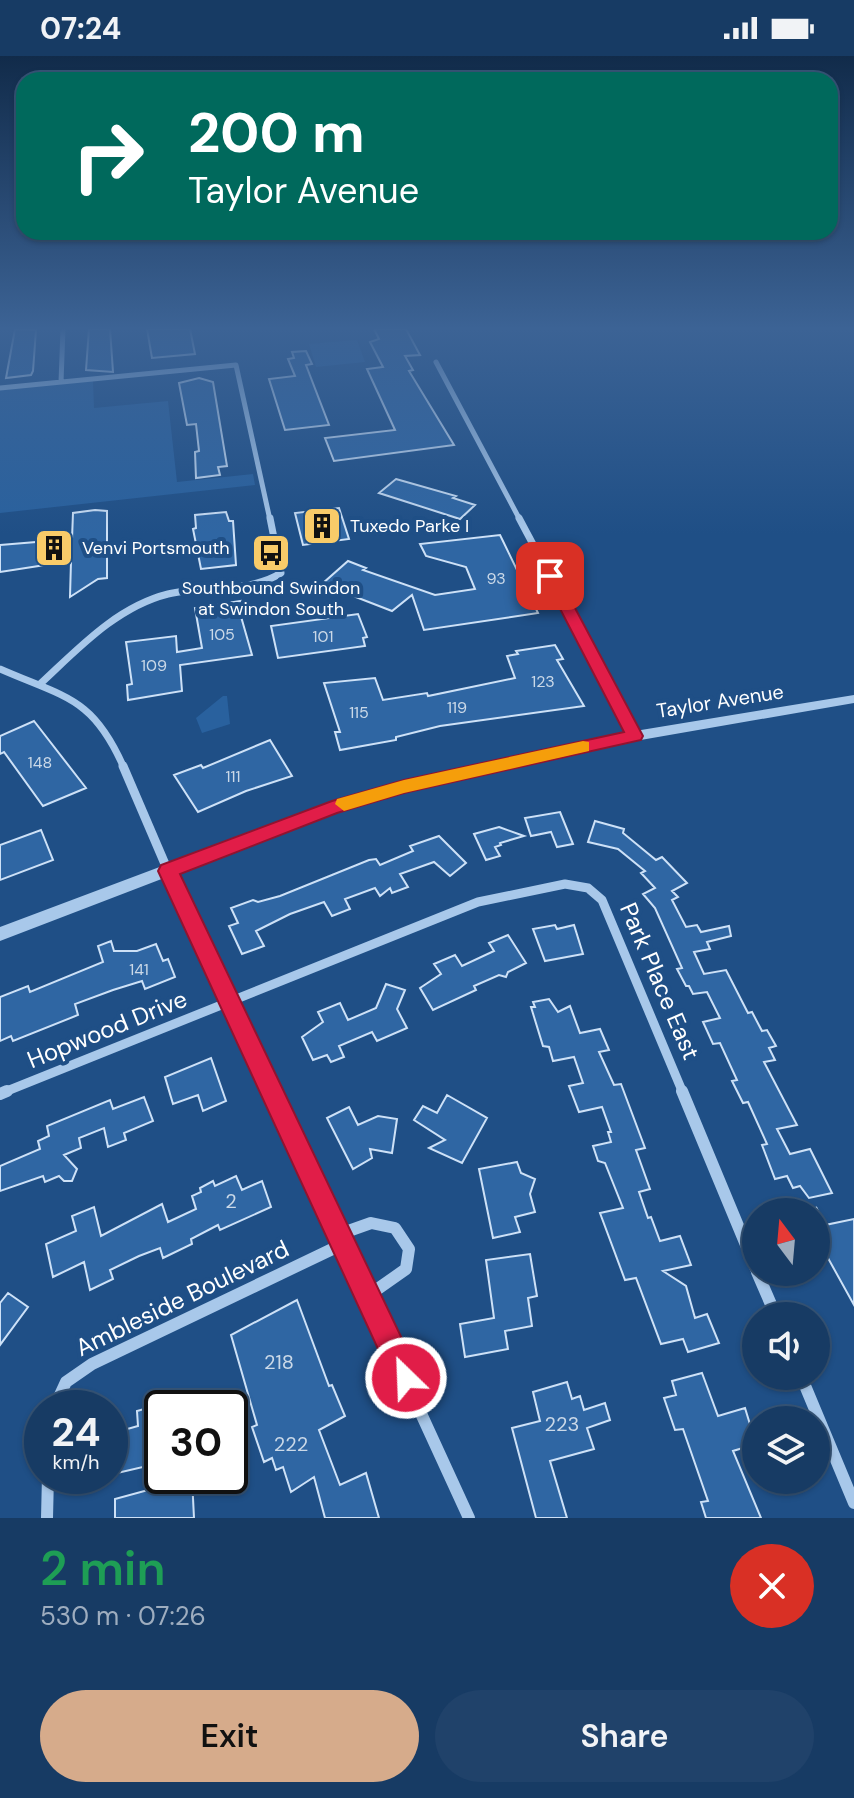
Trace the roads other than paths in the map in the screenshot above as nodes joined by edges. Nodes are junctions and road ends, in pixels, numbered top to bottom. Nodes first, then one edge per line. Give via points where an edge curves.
1 (243, 397) edge
2 (455, 397) edge
3 (0, 669) edge
4 (39, 685) junction
5 (854, 699) edge
6 (635, 736) junction
7 (168, 871) junction
8 (0, 934) edge
9 (229, 1001) junction
10 (0, 1094) edge
11 (742, 1234) edge
12 (343, 1239) junction
13 (369, 1295) junction
14 (62, 1390) edge
15 (807, 1390) edge
16 (48, 1494) edge
17 (854, 1503) edge
18 (47, 1518) edge
19 (469, 1518) edge

1 - 4 street via 281,573 269,581 149,600 115,619
2 - 6 street
3 - 4 street
4 - 7 street via 86,707 110,736
5 - 6 street, Taylor Avenue
6 - 7 street, Taylor Avenue via 404,787 332,808
7 - 8 street, Taylor Avenue
7 - 9 street
9 - 10 street, Hopwood Drive
9 - 11 street, Park Place East via 478,902 565,884 588,888 602,900
9 - 12 street
12 - 13 street
12 - 13 street, Ambleside Boulevard via 371,1223 395,1228 409,1249 406,1269
12 - 14 street, Ambleside Boulevard via 92,1364
13 - 19 street
15 - 17 street
16 - 18 street

